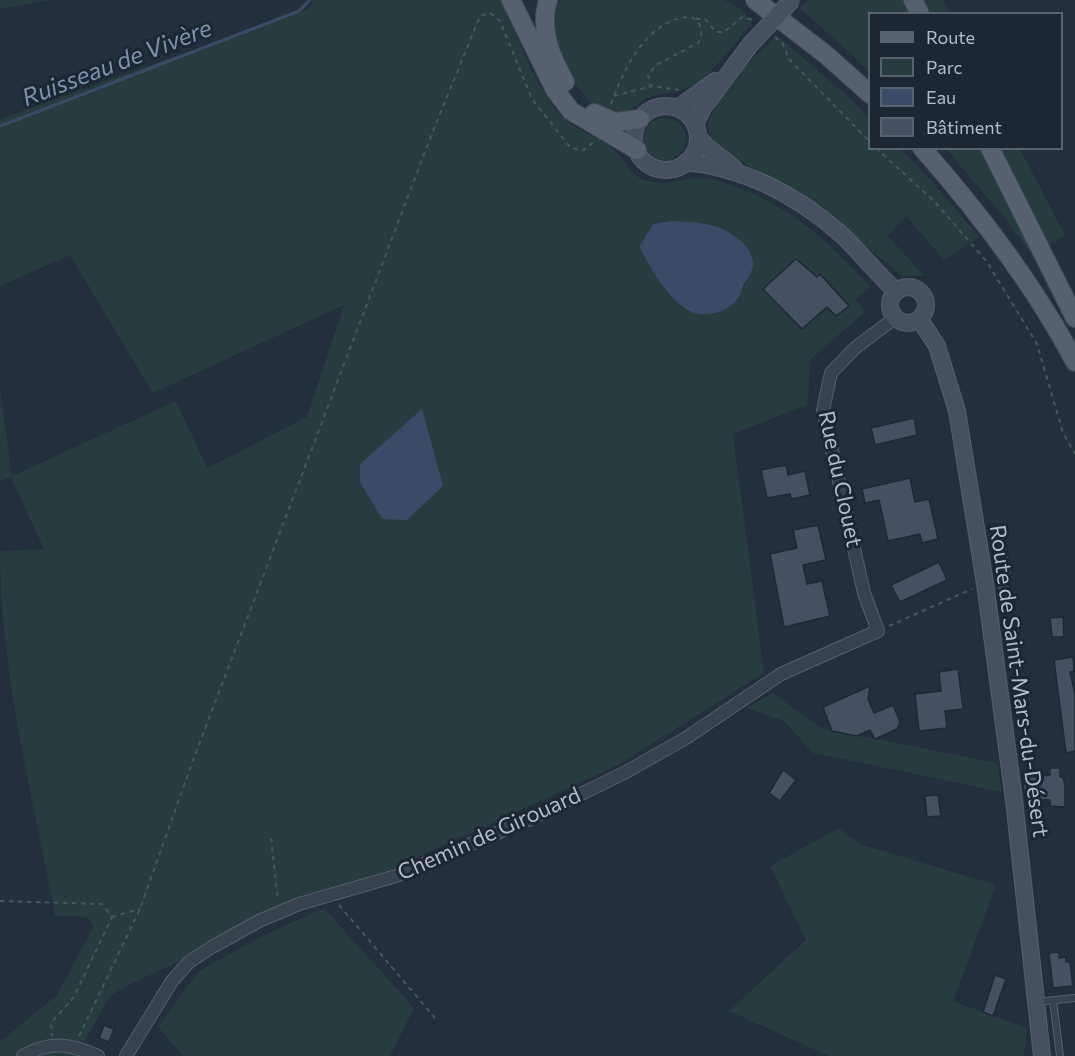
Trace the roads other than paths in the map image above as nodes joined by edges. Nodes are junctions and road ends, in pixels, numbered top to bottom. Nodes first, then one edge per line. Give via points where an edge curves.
1 (511, 0) edge
2 (548, 0) edge
3 (742, 0) edge
4 (755, 0) edge
5 (772, 0) edge
6 (792, 0) edge
7 (774, 25) junction
8 (730, 70) junction
9 (868, 78) edge
10 (868, 93) edge
11 (682, 101) junction
12 (640, 119) junction
13 (697, 130) junction
14 (637, 150) junction
15 (924, 150) edge
16 (939, 150) edge
17 (991, 150) edge
18 (686, 162) junction
19 (748, 176) junction
20 (896, 291) junction
21 (895, 318) junction
22 (1075, 318) edge
23 (920, 320) junction
24 (1075, 340) edge
25 (1075, 362) edge
26 (878, 631) joint
27 (1075, 998) edge
28 (1053, 1000) junction
29 (1036, 1002) junction
30 (23, 1056) edge
31 (98, 1056) edge
32 (126, 1056) edge
33 (1042, 1056) edge
34 (1060, 1056) edge

1 - 14 main road via 555,90 571,111
2 - 12 main road via 544,30 550,50 579,102 615,122
3 - 7 main road
4 - 7 main road
5 - 9 main road
6 - 8 main road, bridge
7 - 10 main road
8 - 11 main road
8 - 13 main road via 703,108
11 - 12 main road via 654,108
11 - 13 main road
12 - 14 main road via 636,129
13 - 18 main road via 693,155
13 - 19 main road via 731,166
14 - 18 main road via 658,168 678,167
15 - 25 main road via 1004,249
16 - 24 main road via 1004,230
17 - 22 main road
18 - 19 main road
19 - 20 main road via 774,187 842,235
20 - 21 main road via 890,308
20 - 23 main road via 913,288 922,294 926,310
21 - 23 main road via 909,324
21 - 26 street, Rue du Clouet via 855,348 831,373 825,391 824,410 864,593
23 - 29 main road, Route de Saint-Mars-du-Désert via 937,346 957,411 986,583
26 - 32 street, Chemin de Girouard via 781,674 686,738 530,819 396,876 279,913 231,936 189,962 172,981
27 - 28 lane
28 - 29 lane
28 - 34 lane
29 - 33 main road, Route de Saint-Mars-du-Désert
30 - 31 street via 53,1044 76,1047

